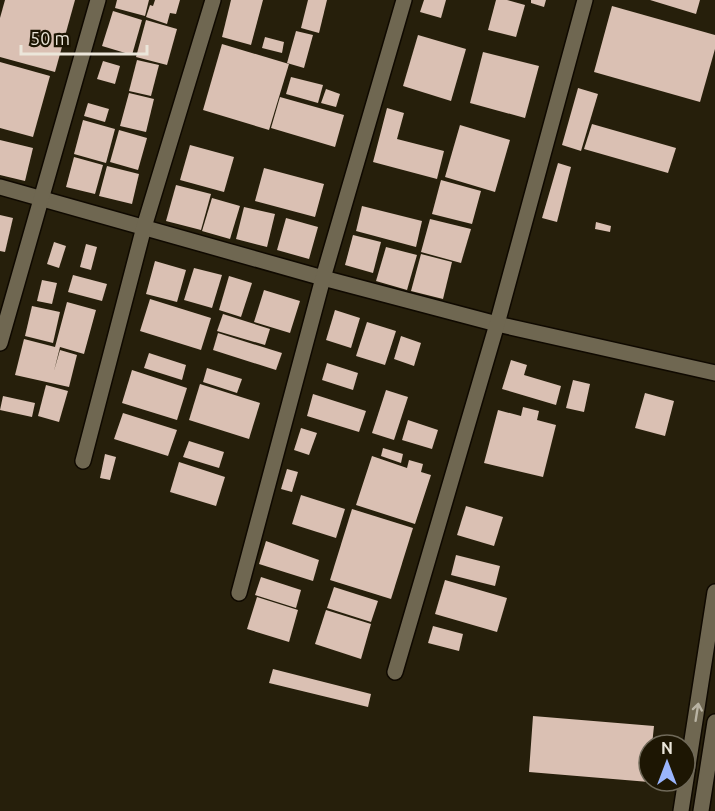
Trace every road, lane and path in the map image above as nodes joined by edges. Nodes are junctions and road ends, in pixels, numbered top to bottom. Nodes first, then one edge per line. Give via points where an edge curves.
1 (98, 0) edge
2 (213, 0) edge
3 (404, 0) edge
4 (585, 0) edge
5 (0, 187) edge
6 (41, 199) junction
7 (144, 227) junction
8 (323, 278) junction
9 (497, 324) junction
10 (0, 343) edge
11 (715, 373) edge
12 (83, 460) dead end
13 (715, 592) edge
14 (239, 593) dead end
15 (395, 672) dead end
16 (715, 722) edge
17 (681, 811) edge
18 (701, 811) edge

1 - 6 street
2 - 7 street
3 - 8 street
4 - 9 street
5 - 6 street
6 - 7 street
6 - 10 street
7 - 8 street
7 - 12 street
8 - 9 street
8 - 14 street
9 - 11 street
9 - 15 street
17 -> 13 street
16 - 18 street

